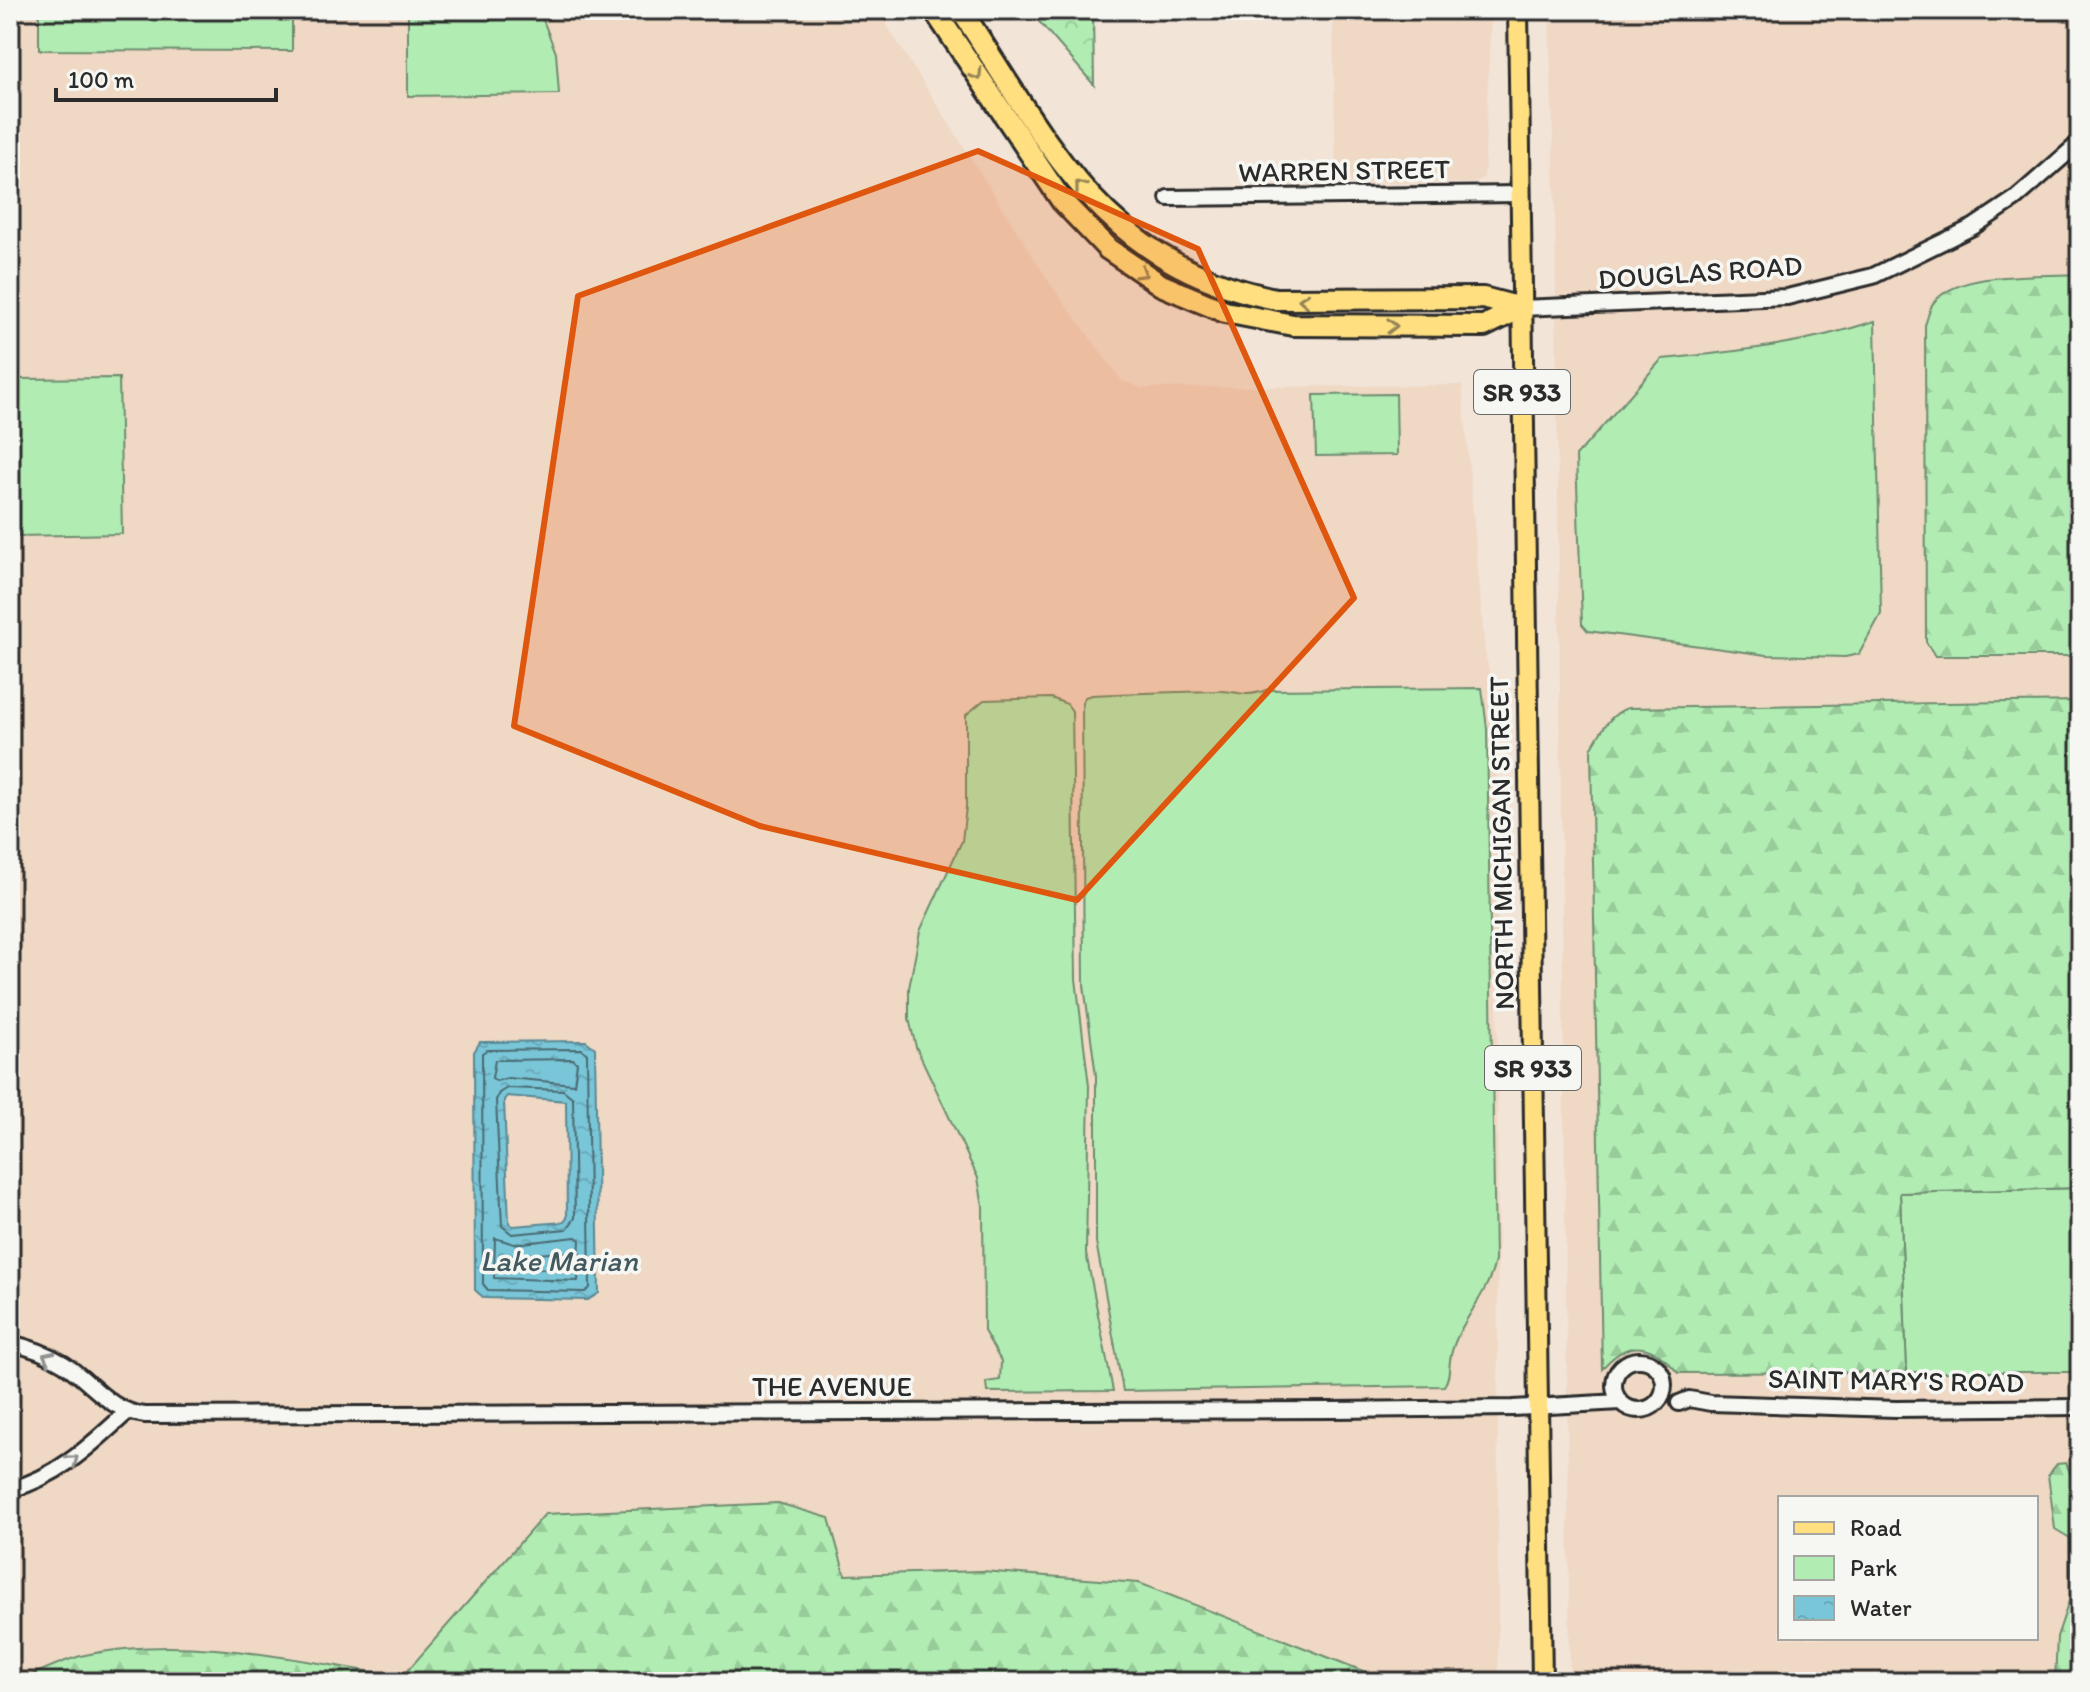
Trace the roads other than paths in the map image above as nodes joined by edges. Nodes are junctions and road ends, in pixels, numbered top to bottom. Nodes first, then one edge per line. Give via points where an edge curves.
1 (934, 10) edge
2 (961, 10) edge
3 (1518, 10) edge
4 (2080, 142) edge
5 (1520, 194) junction
6 (1168, 198) dead end
7 (1521, 308) junction
8 (10, 1343) edge
9 (1620, 1402) junction
10 (1657, 1402) junction
11 (1537, 1406) junction
12 (2080, 1407) edge
13 (126, 1413) junction
14 (10, 1490) edge
15 (1542, 1682) edge

1 -> 7 highway via 1062,201 1108,249 1161,285 1225,312 1293,325 1484,326
7 -> 2 highway via 1483,298 1276,299 1177,267 1127,233 1075,181
3 - 5 main road, SR 933
4 - 7 street, DOUGLAS ROAD via 2015,199 1973,227 1910,260 1847,283 1787,297
5 - 6 street, WARREN STREET
5 - 7 main road, NORTH MICHIGAN STREET / SR 933
7 - 11 main road, NORTH MICHIGAN STREET / SR 933
13 -> 8 street via 65,1365
9 - 10 street, SAINT MARY'S ROAD via 1634,1409
9 - 10 street via 1614,1379 1623,1365 1638,1360 1660,1371 1664,1387
9 - 11 street, SAINT MARY'S ROAD
10 - 12 street, SAINT MARY'S ROAD via 1700,1408 1711,1403
11 - 13 street, THE AVENUE
11 - 15 main road, NORTH MICHIGAN STREET / SR 933
14 -> 13 street via 65,1467

